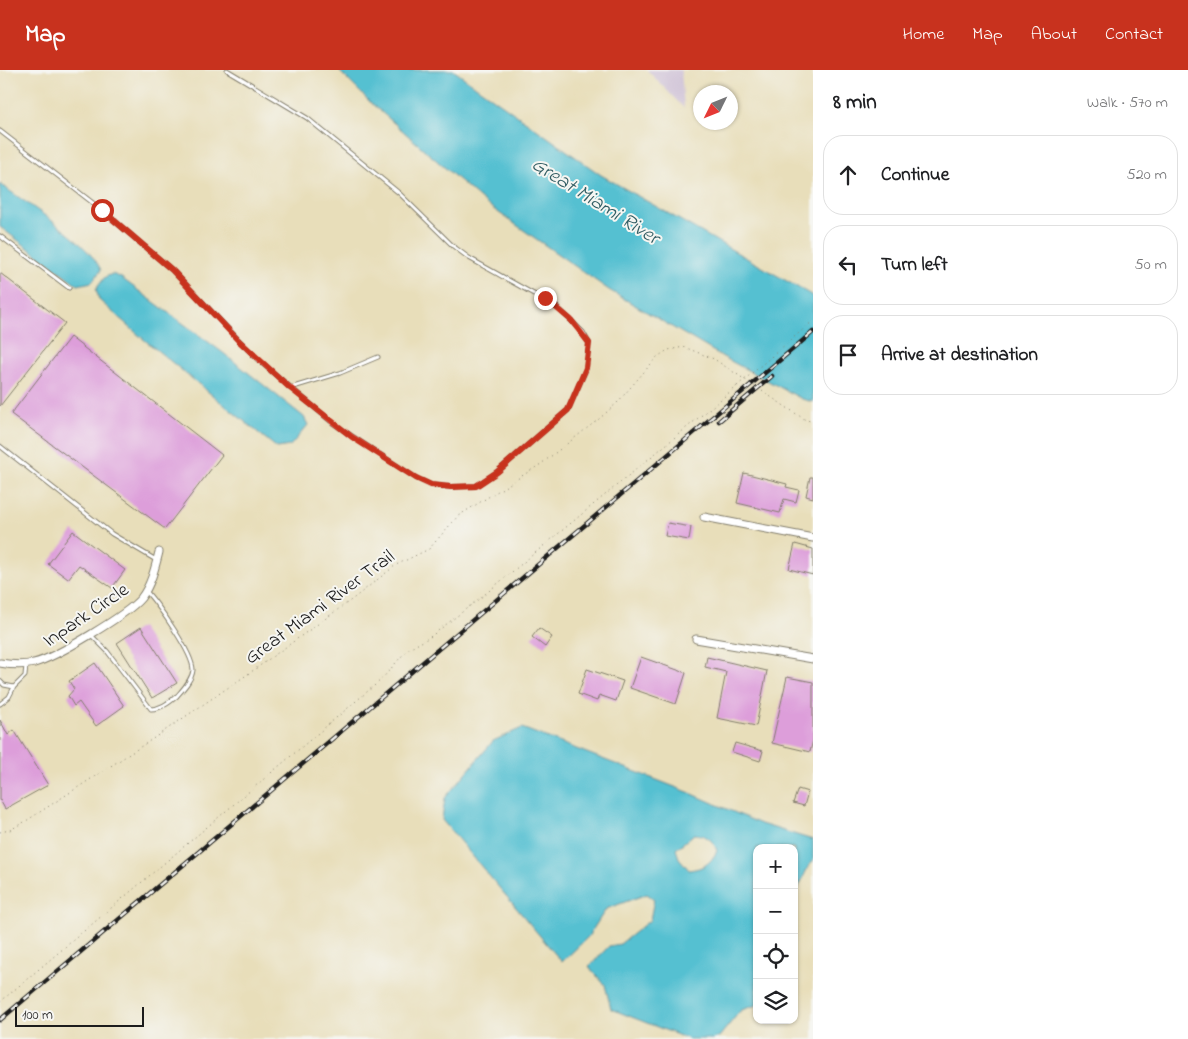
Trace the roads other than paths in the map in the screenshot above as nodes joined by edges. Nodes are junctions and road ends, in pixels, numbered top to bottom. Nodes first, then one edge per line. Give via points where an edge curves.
1 (227, 70) edge
2 (0, 131) edge
3 (0, 236) edge
4 (69, 288) dead end
5 (378, 357) dead end
6 (290, 388) junction
7 (0, 446) edge
8 (704, 517) dead end
9 (813, 538) edge
10 (159, 552) dead end
11 (157, 561) junction
12 (146, 590) junction
13 (90, 634) junction
14 (696, 639) dead end
15 (813, 659) edge
16 (0, 663) edge
17 (26, 665) junction
18 (0, 681) edge
19 (14, 687) junction
20 (0, 704) edge

1 - 6 lane via 307,118 399,193 453,246 557,307 583,332 589,343 586,368 568,410 497,472 476,486 431,485 416,478 352,437
2 - 6 lane via 102,210 172,270 238,340
3 - 4 lane
5 - 6 lane
7 - 11 lane via 112,534
8 - 9 street
10 - 11 street, Inpark Circle
11 - 12 street, Inpark Circle
12 - 13 street, Inpark Circle via 135,605
12 - 13 lane via 192,660 193,672 186,687 172,701 158,709 150,709 107,650
13 - 17 street, Inpark Circle via 57,655
14 - 15 street
16 - 17 street, Inpark Circle
17 - 19 lane via 25,676
18 - 19 lane
19 - 20 lane

